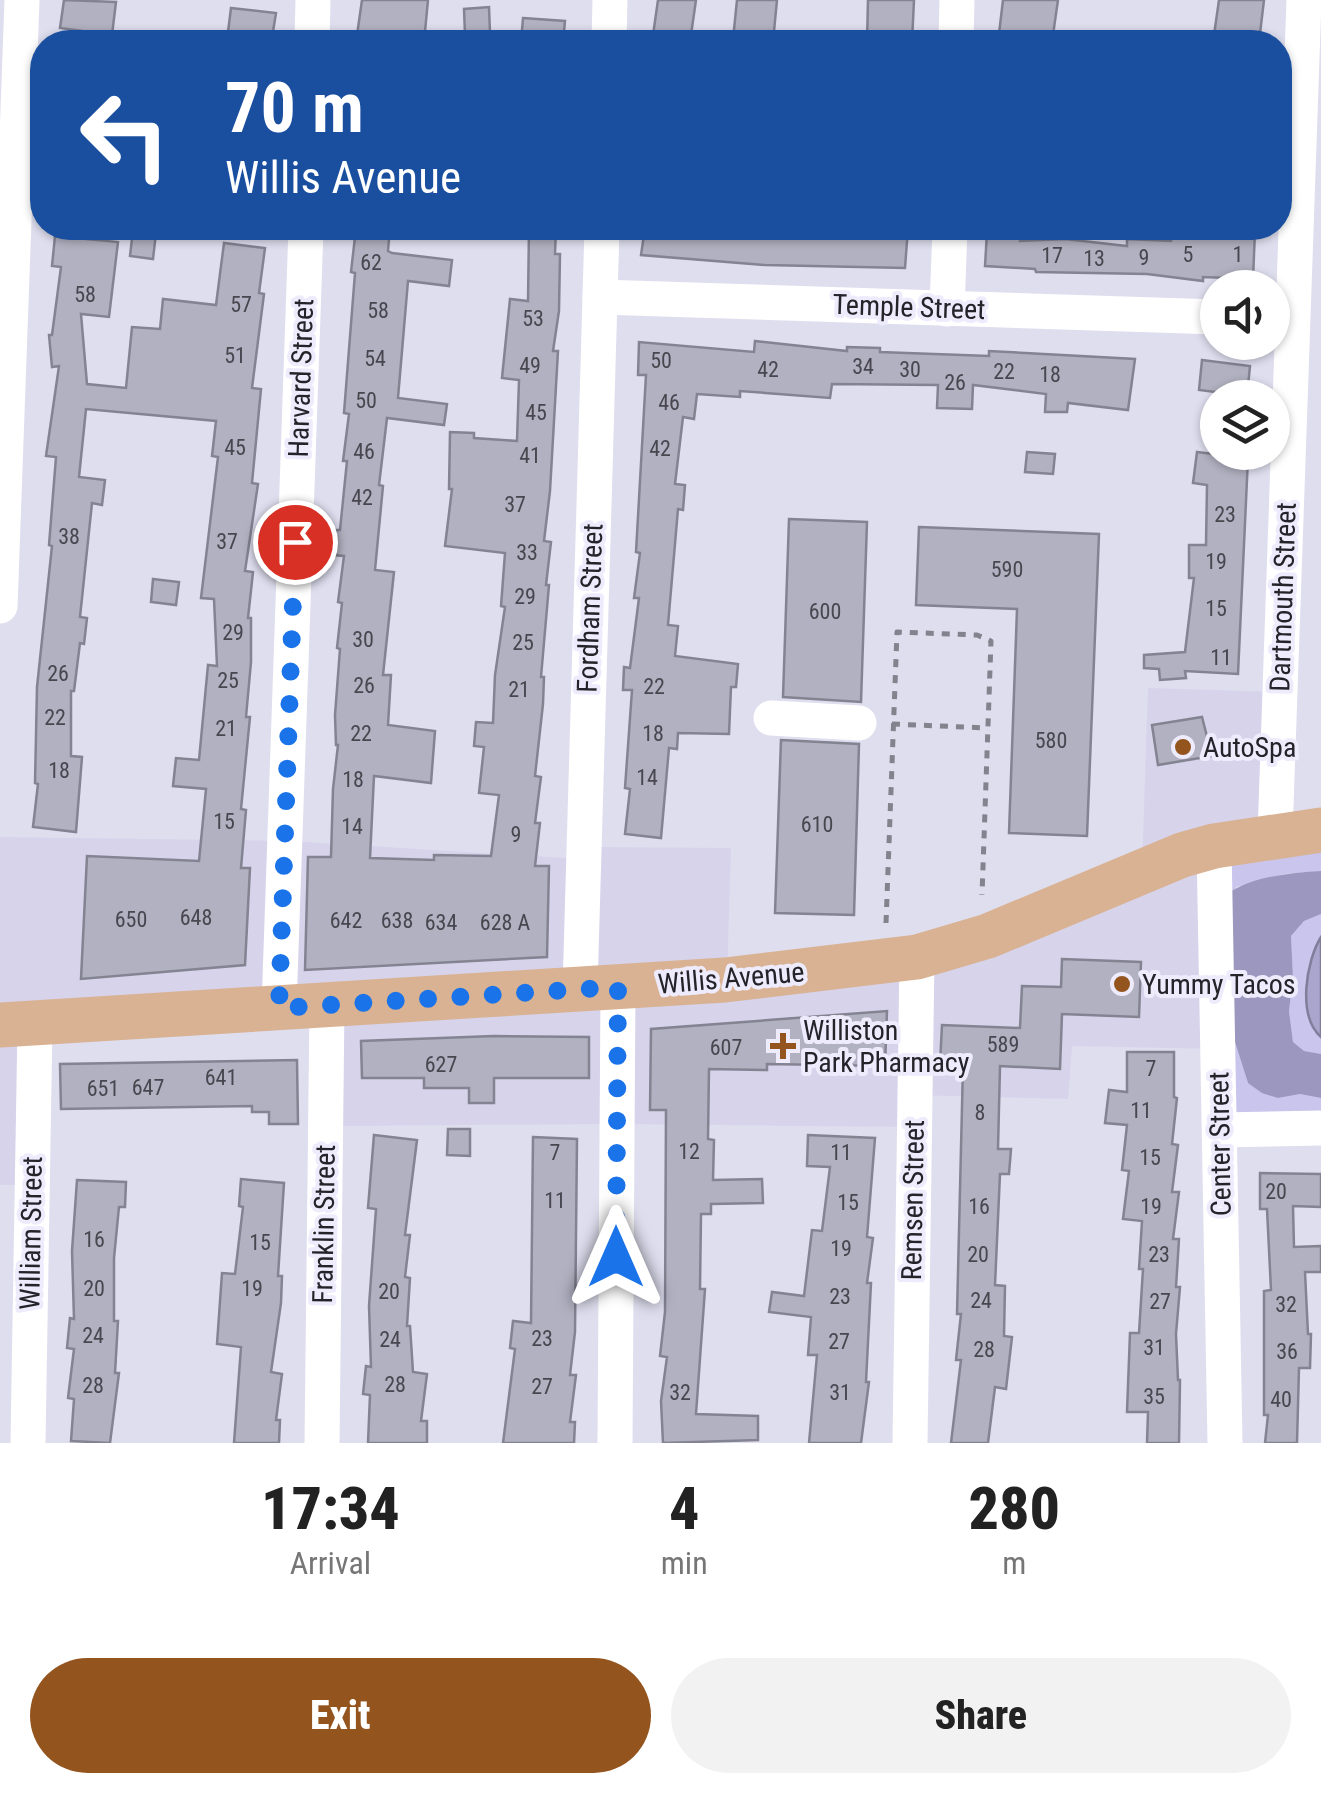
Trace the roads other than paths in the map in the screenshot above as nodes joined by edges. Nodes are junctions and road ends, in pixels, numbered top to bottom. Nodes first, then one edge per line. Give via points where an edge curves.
1 (22, 0) edge
2 (314, 0) edge
3 (610, 0) edge
4 (958, 0) edge
5 (1304, 0) edge
6 (313, 30) edge
7 (609, 30) edge
8 (957, 30) edge
9 (1292, 182) edge
10 (306, 240) edge
11 (602, 240) edge
12 (950, 240) edge
13 (1288, 240) edge
14 (1286, 270) edge
15 (600, 297) junction
16 (947, 308) junction
17 (1200, 316) edge
18 (1282, 360) edge
19 (0, 606) edge
20 (771, 718) dead end
21 (876, 723) road end
22 (1321, 830) edge
23 (1275, 835) junction
24 (1214, 846) junction
25 (918, 957) junction
26 (599, 988) junction
27 (327, 1005) junction
28 (279, 1008) junction
29 (18, 1024) edge
30 (1321, 1128) edge
31 (1220, 1130) junction
32 (28, 1443) edge
33 (322, 1443) edge
34 (615, 1443) edge
35 (910, 1443) edge
36 (1224, 1443) edge

1 - 19 street
2 - 6 street
3 - 7 street
4 - 8 street
5 - 9 street, Dartmouth Street
10 - 28 street, Harvard Street
11 - 15 street, Fordham Street
12 - 16 street
13 - 14 street, Dartmouth Street
15 - 16 street, Temple Street
15 - 26 street, Fordham Street
16 - 17 street, Temple Street
18 - 23 street, Dartmouth Street
20 - 21 street
22 - 23 main road, Willis Avenue
23 - 24 main road, Willis Avenue
24 - 25 main road, Willis Avenue
24 - 31 street, Center Street
25 - 26 main road, Willis Avenue via 777,976
25 - 35 street, Remsen Street
26 - 27 main road, Willis Avenue
26 - 34 street, Fordham Street
27 - 28 main road, Willis Avenue
27 - 33 street, Franklin Street
28 - 29 main road, Willis Avenue
29 - 32 street, William Street
30 - 31 street
31 - 36 street, Center Street

